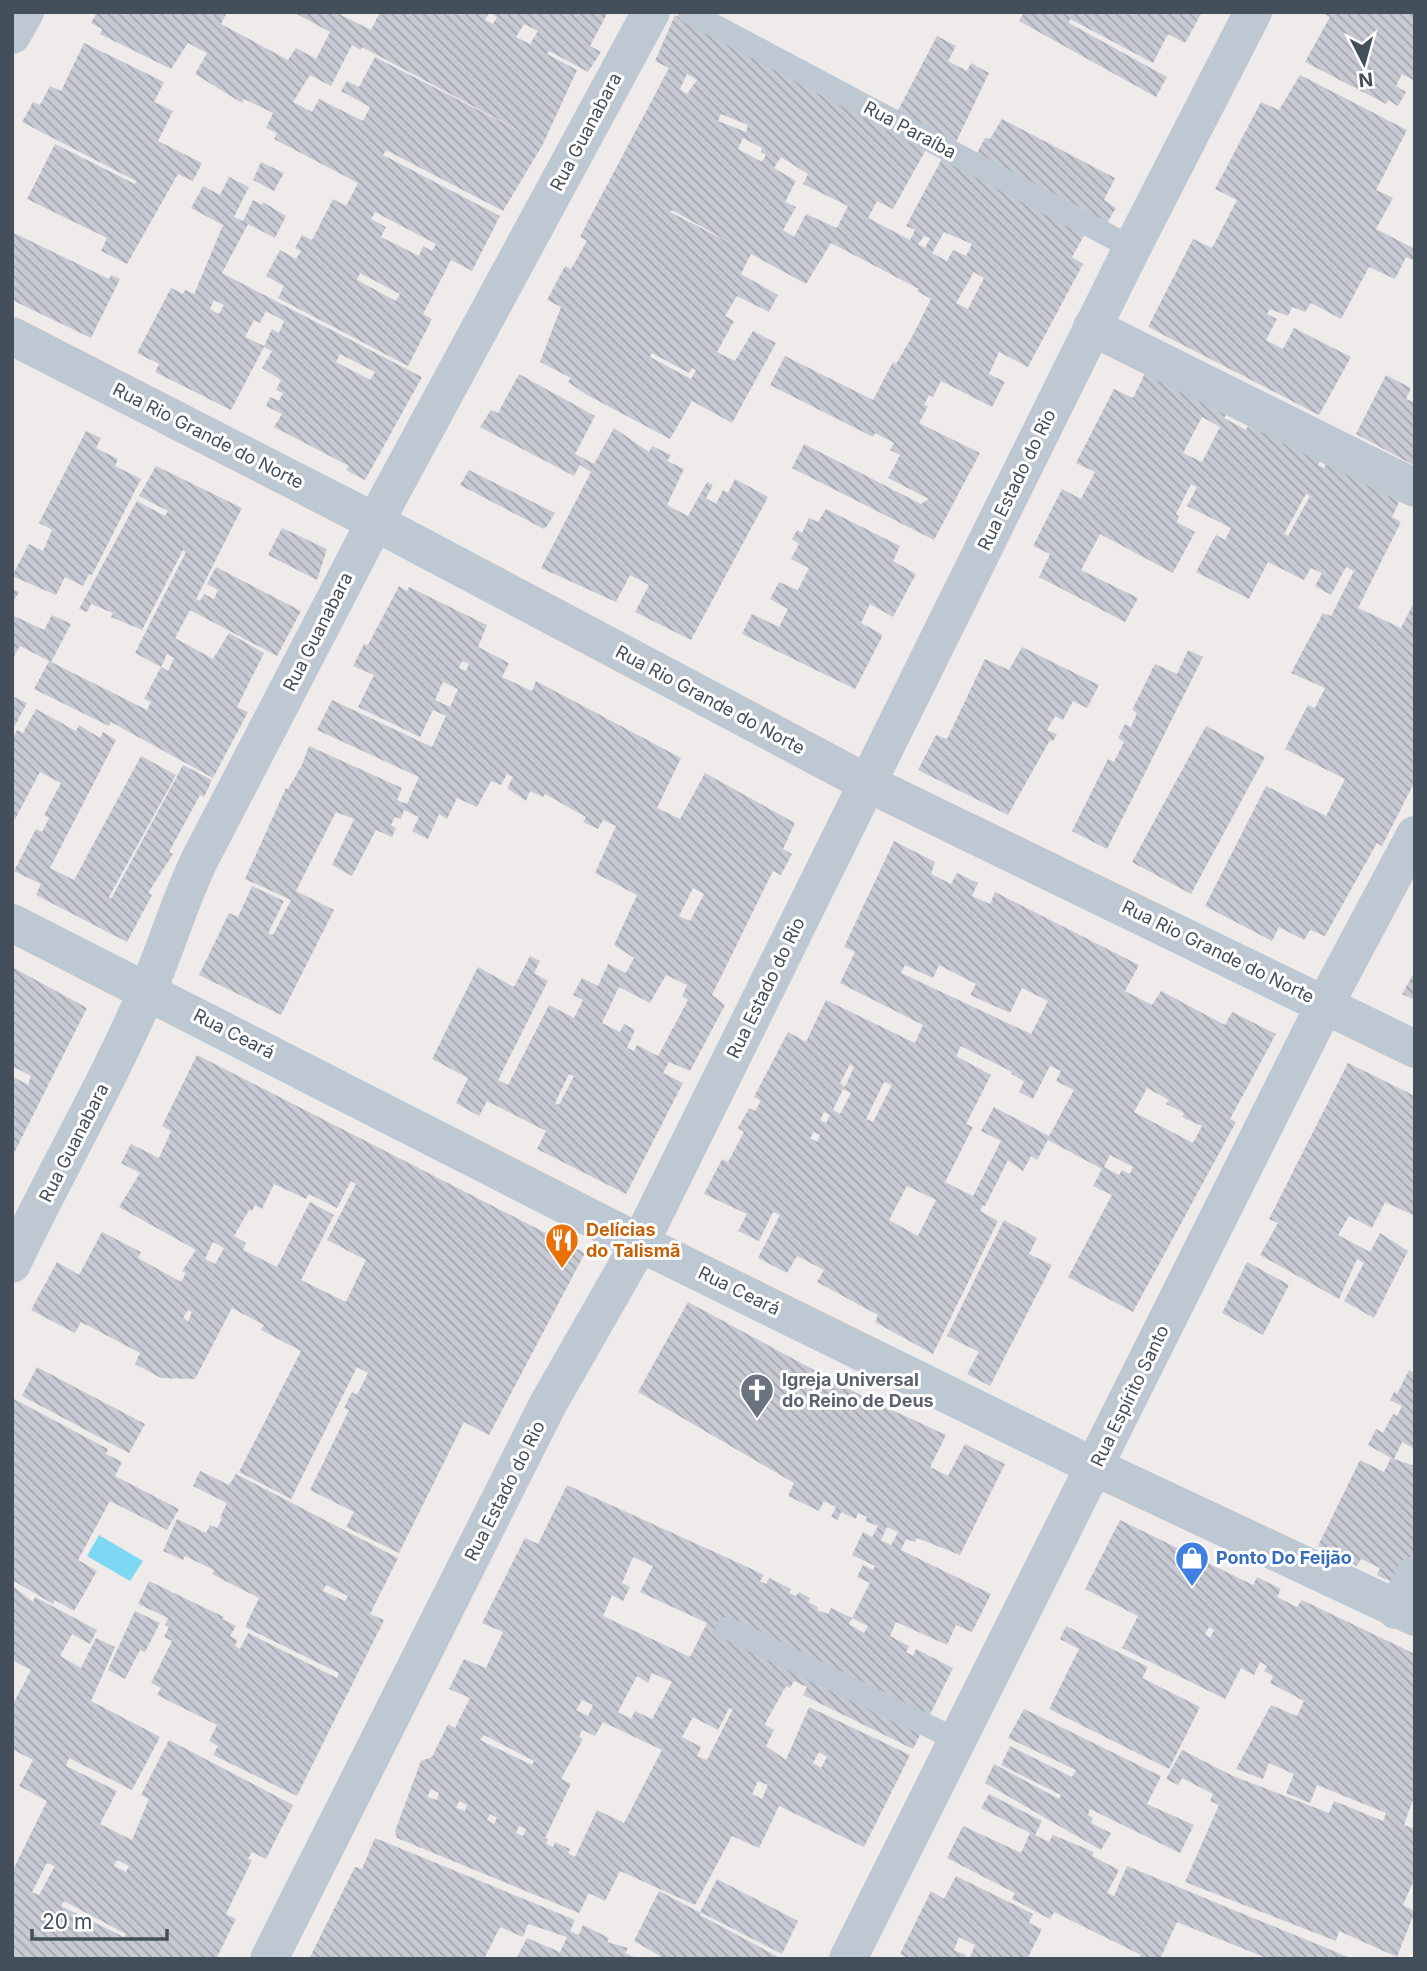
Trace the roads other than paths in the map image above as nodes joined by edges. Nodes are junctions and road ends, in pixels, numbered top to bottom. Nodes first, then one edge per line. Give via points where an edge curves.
1 (25, 12) edge
2 (651, 12) edge
3 (689, 12) edge
4 (1253, 12) edge
5 (12, 35) edge
6 (1132, 248) junction
7 (1092, 327) junction
8 (12, 336) edge
9 (1415, 488) edge
10 (375, 522) junction
11 (867, 783) junction
12 (1415, 835) edge
13 (12, 923) edge
14 (148, 990) junction
15 (1325, 1004) junction
16 (1415, 1049) edge
17 (640, 1243) junction
18 (12, 1265) edge
19 (1095, 1467) junction
20 (1415, 1575) edge
21 (1405, 1613) edge
22 (727, 1628) dead end
23 (957, 1740) junction
24 (269, 1959) edge
25 (848, 1959) edge

1 - 5 street
2 - 10 street, Rua Guanabara
3 - 6 lane, Rua Paraíba
4 - 6 street, Rua Estado do Rio
6 - 7 street, Rua Estado do Rio
7 - 9 street
7 - 11 street, Rua Estado do Rio
8 - 10 street, Rua Rio Grande do Norte
10 - 11 street, Rua Rio Grande do Norte
10 - 14 street, Rua Guanabara via 183,892
11 - 15 street, Rua Rio Grande do Norte
11 - 17 street, Rua Estado do Rio
12 - 15 street, Rua Espírito Santo
13 - 14 street, Rua Ceará
14 - 17 street, Rua Ceará
14 - 18 street, Rua Guanabara
15 - 16 street, Rua Rio Grande do Norte
15 - 19 street, Rua Espírito Santo
17 - 19 street, Rua Ceará
17 - 24 street, Rua Estado do Rio via 548,1404
19 - 21 street, Rua Ceará
19 - 23 street, Rua Espírito Santo
20 - 21 street
22 - 23 lane
23 - 25 street, Rua Espírito Santo

